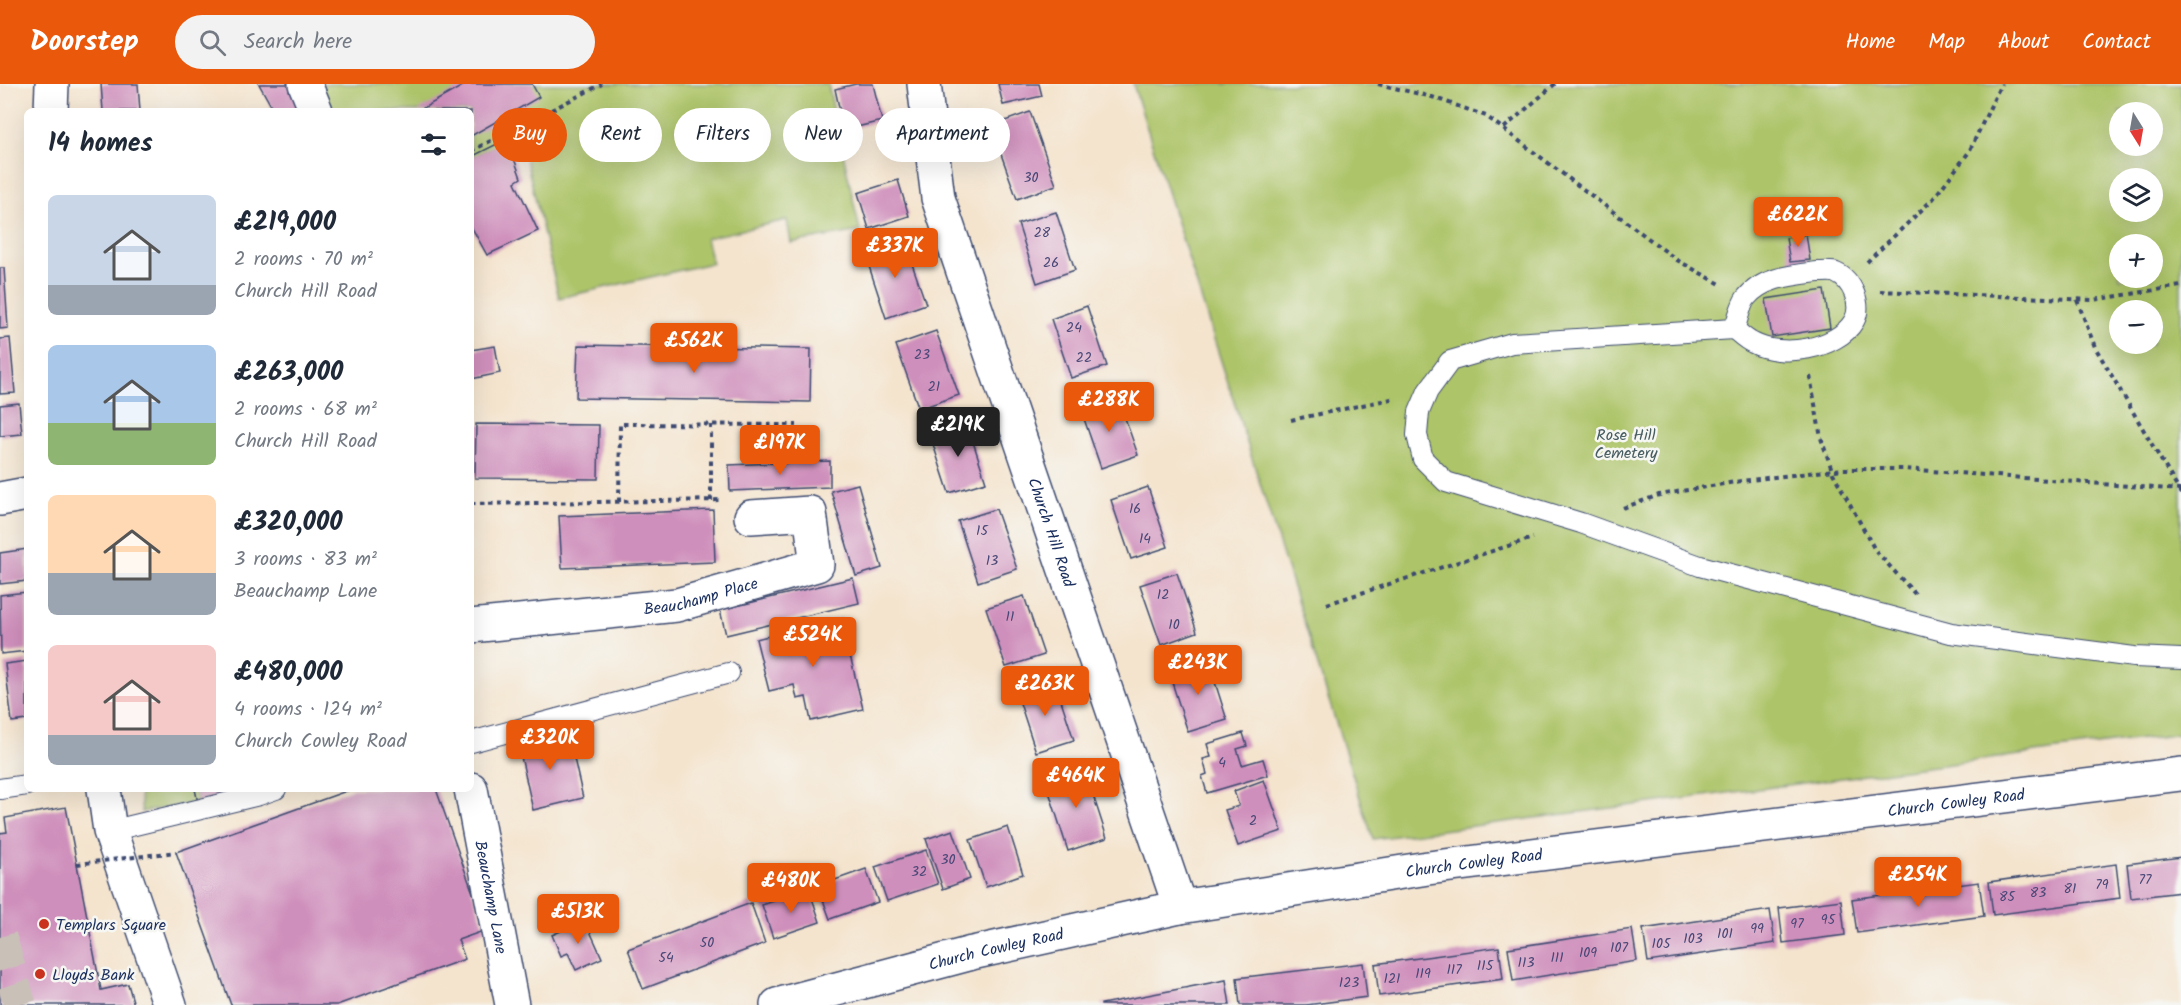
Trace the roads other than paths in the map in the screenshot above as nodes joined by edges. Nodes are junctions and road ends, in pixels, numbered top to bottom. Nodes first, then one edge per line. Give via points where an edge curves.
1 (52, 84) edge
2 (304, 84) edge
3 (924, 84) edge
4 (51, 108) edge
5 (315, 108) edge
6 (1734, 329) junction
7 (24, 494) edge
8 (0, 498) edge
9 (751, 517) road end
10 (474, 626) edge
11 (2181, 659) edge
12 (729, 673) dead end
13 (474, 741) edge
14 (2181, 774) edge
15 (24, 785) edge
16 (0, 789) edge
17 (104, 792) edge
18 (268, 792) edge
19 (472, 792) edge
20 (110, 831) junction
21 (1180, 907) junction
22 (170, 1005) edge
23 (512, 1005) edge
24 (777, 1005) edge

1 - 4 street
2 - 5 street
3 - 21 street, Church Hill Road via 938,198
6 - 6 lane via 1746,298 1765,283 1792,276 1836,273 1852,289 1858,302 1855,319 1842,336 1816,347 1783,352 1754,344
6 - 11 lane via 1512,343 1450,361 1428,391 1419,412 1417,435 1423,459 1446,482 1581,523 1700,566 1951,633 2134,657
7 - 8 street
9 - 10 street, Beauchamp Place via 810,513 818,565 676,605
12 - 13 lane
14 - 21 street, Church Cowley Road via 1428,868
15 - 16 lane
17 - 20 street
18 - 20 lane
19 - 23 street, Beauchamp Lane
20 - 22 street
21 - 24 street, Church Cowley Road via 972,953

